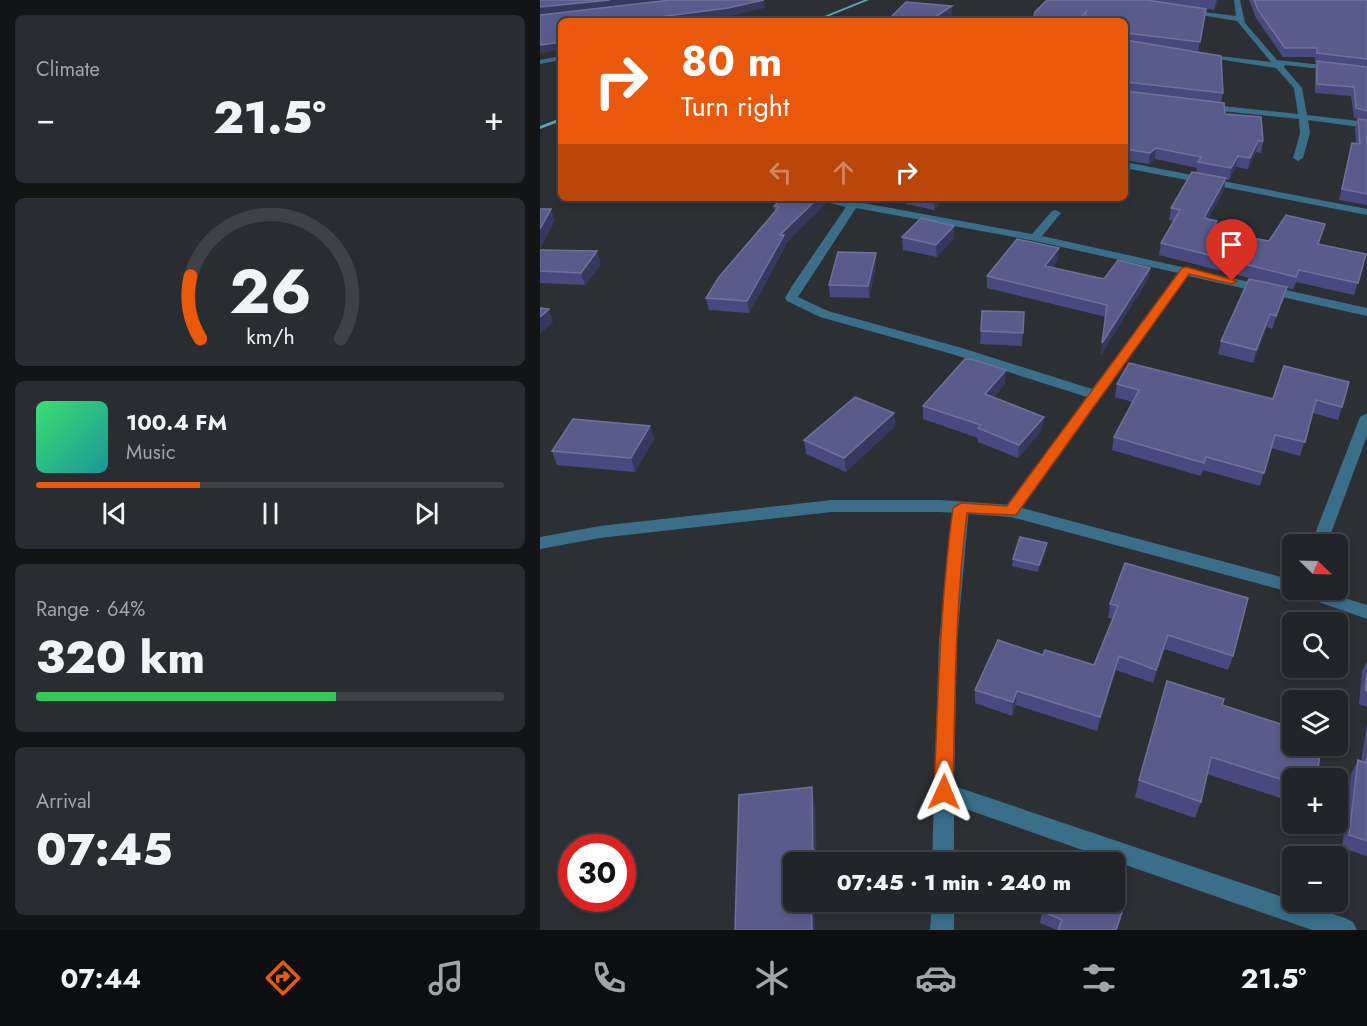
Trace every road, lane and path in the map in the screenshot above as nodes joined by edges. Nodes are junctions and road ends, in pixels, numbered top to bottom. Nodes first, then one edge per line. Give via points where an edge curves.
1 (1237, 0) edge
2 (1183, 11) edge
3 (1240, 20) junction
4 (1196, 56) edge
5 (558, 59) edge
6 (540, 62) edge
7 (1279, 64) junction
8 (1367, 72) edge
9 (1193, 105) edge
10 (1303, 117) junction
11 (1367, 125) edge
12 (1298, 158) dead end
13 (1128, 166) edge
14 (852, 201) edge
15 (1367, 212) edge
16 (1056, 213) dead end
17 (1035, 238) junction
18 (1186, 270) junction
19 (1367, 312) edge
20 (1096, 395) junction
21 (1367, 417) edge
22 (961, 508) junction
23 (1011, 511) junction
24 (1323, 534) edge
25 (540, 543) edge
26 (1282, 584) edge
27 (1332, 600) edge
28 (1367, 612) edge
29 (944, 792) junction
30 (943, 852) edge
31 (943, 912) edge
32 (942, 930) edge
33 (1345, 930) edge

1 - 3 street
2 - 3 street
3 - 7 street
4 - 7 street
5 - 6 street
7 - 8 street
7 - 10 street via 1298,88
9 - 10 street
10 - 11 street
10 - 12 street via 1305,133
13 - 15 street
14 - 17 street
14 - 20 street via 842,225 801,278 791,298 824,314
16 - 17 street
17 - 18 street
18 - 19 street
18 - 20 street
20 - 23 street
21 - 24 street
22 - 23 street
22 - 25 street via 832,506 600,531
22 - 29 street via 951,581
23 - 26 street
27 - 28 street
29 - 30 street
29 - 33 street
31 - 32 street

